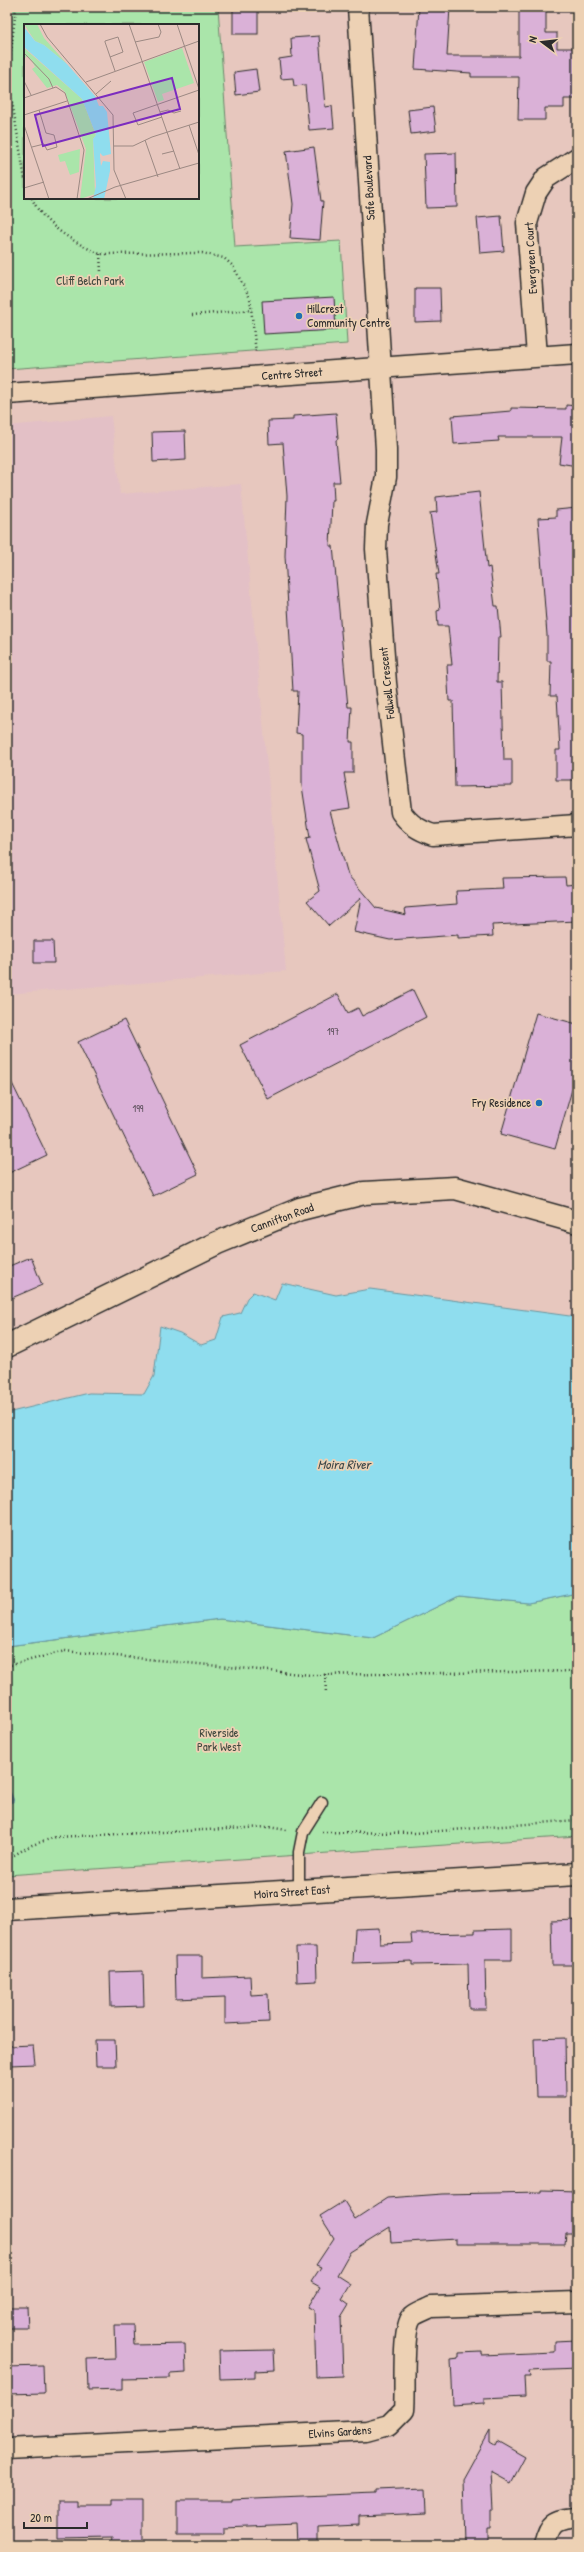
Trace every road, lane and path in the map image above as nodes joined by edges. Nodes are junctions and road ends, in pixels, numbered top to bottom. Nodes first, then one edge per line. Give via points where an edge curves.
1 (16, 7) edge
2 (358, 7) edge
3 (7, 44) edge
4 (11, 49) junction
5 (577, 158) edge
6 (24, 174) edge
7 (33, 199) edge
8 (100, 254) junction
9 (101, 272) dead end
10 (252, 310) junction
11 (192, 315) dead end
12 (256, 353) dead end
13 (577, 354) edge
14 (537, 356) junction
15 (380, 369) junction
16 (7, 394) edge
17 (577, 825) edge
18 (577, 1222) edge
19 (7, 1346) edge
20 (7, 1666) edge
21 (577, 1671) edge
22 (325, 1674) junction
23 (326, 1693) dead end
24 (322, 1802) dead end
25 (577, 1874) edge
26 (299, 1892) junction
27 (7, 1909) edge
28 (577, 2302) edge
29 (7, 2449) edge
30 (577, 2518) edge
31 (544, 2545) edge

1 - 4 path
2 - 15 street, Safe Boulevard
3 - 4 path
4 - 6 path via 10,89
5 - 14 street, Evergreen Court via 546,178 536,193 527,223
7 - 8 path via 48,221 86,248
8 - 9 path
8 - 10 path via 202,253 224,258 242,281
10 - 11 path
10 - 12 path
13 - 14 street, Centre Street
14 - 15 street, Centre Street
15 - 16 street, Centre Street
15 - 17 street, Follwell Crescent via 386,477 377,524 376,549 386,683 401,812 408,822 419,830 434,835
18 - 19 main road, Cannifton Road via 455,1188 364,1193 300,1209 216,1243
20 - 22 path via 65,1651 311,1675
21 - 22 path
22 - 23 path
24 - 26 lane via 303,1832 299,1852
25 - 26 main road, Moira Street East
26 - 27 main road, Moira Street East
28 - 29 street, Elvins Gardens via 431,2307 412,2317 405,2336 404,2410 389,2425 368,2431
30 - 31 street via 560,2519 548,2529

